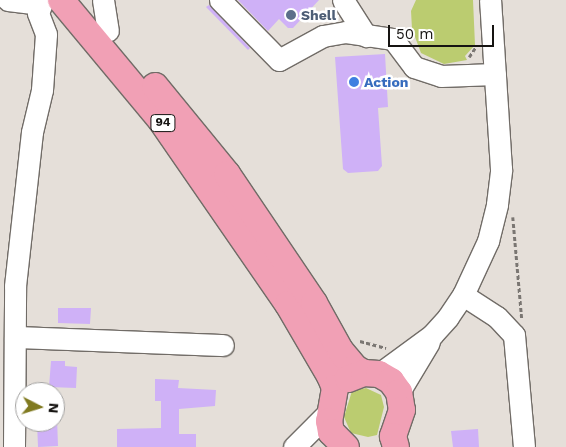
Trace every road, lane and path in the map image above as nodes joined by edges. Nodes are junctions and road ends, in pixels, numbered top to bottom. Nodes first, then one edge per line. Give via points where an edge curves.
1 (81, 0) edge
2 (102, 0) edge
3 (220, 0) edge
4 (343, 0) edge
5 (490, 0) edge
6 (34, 1) edge
7 (108, 31) junction
8 (366, 36) junction
9 (495, 74) junction
10 (512, 207) dead end
11 (8, 286) edge
12 (463, 295) junction
13 (522, 324) dead end
14 (432, 335) junction
15 (15, 337) junction
16 (356, 340) dead end
17 (223, 345) dead end
18 (391, 350) dead end
19 (372, 374) junction
20 (399, 392) junction
21 (332, 400) junction
22 (341, 443) edge
23 (389, 443) edge
24 (14, 447) edge
25 (294, 447) edge
26 (524, 447) edge

1 - 7 main road, 94
2 - 7 street
3 - 8 street via 279,60 323,36 346,32
4 - 8 street
5 - 9 street
6 - 11 street via 46,34 42,90 32,132
6 - 21 main road, 94 via 140,92 288,304 314,346
7 - 19 main road, 94 via 227,174 278,247 340,350 355,368
8 - 9 street via 393,39 414,67 441,76
9 - 12 street via 501,169 497,204 488,242
10 - 13 path
11 - 15 street
12 - 14 street
12 - 26 street via 497,317 514,335
14 - 19 street
14 - 20 street
15 - 17 street
15 - 24 street
16 - 18 path
19 - 20 main road, 94 via 391,381
19 - 21 main road
20 - 23 main road via 402,410
21 - 22 main road, 94 via 331,432
21 - 25 street
22 - 25 street

